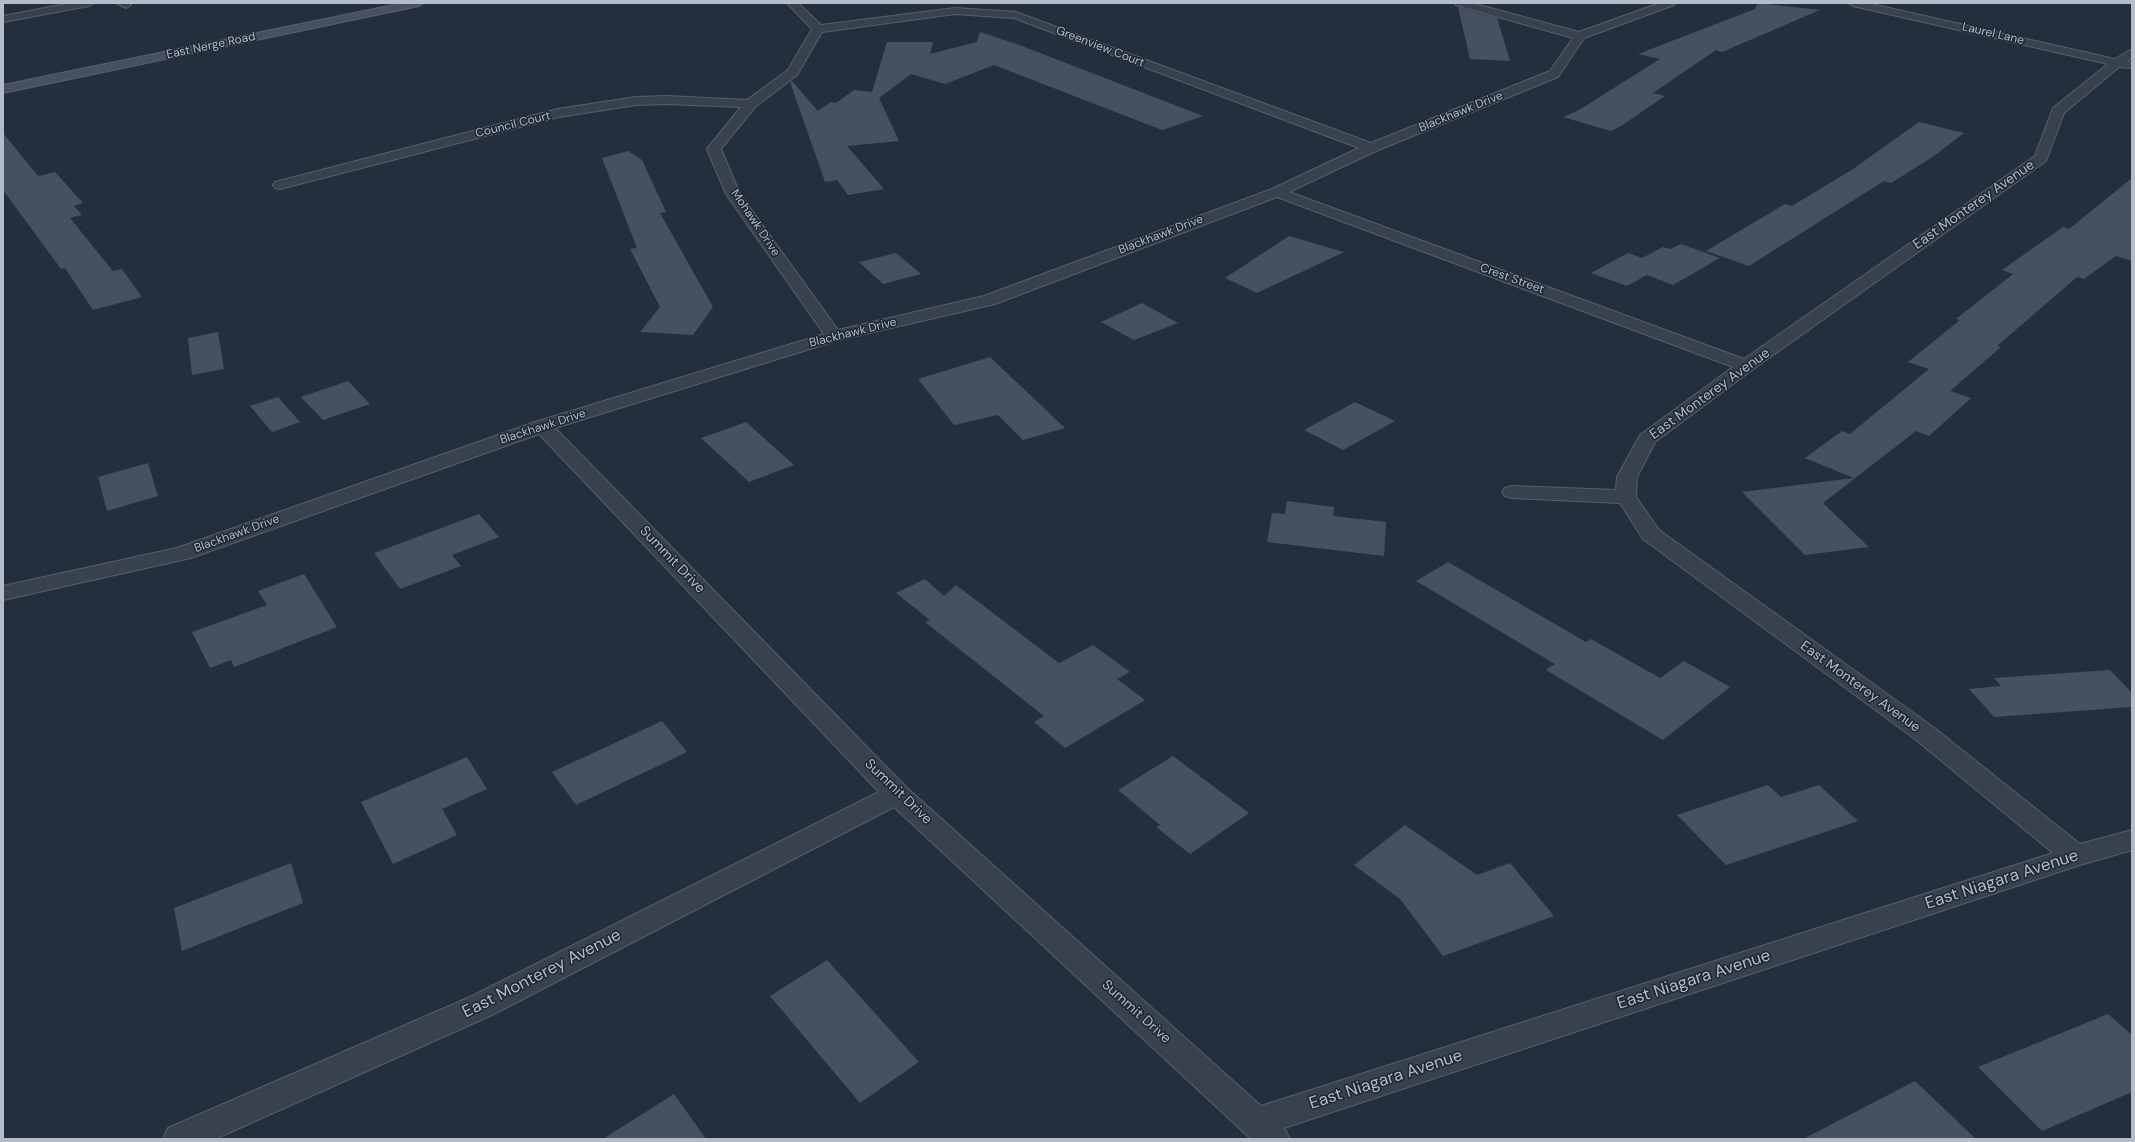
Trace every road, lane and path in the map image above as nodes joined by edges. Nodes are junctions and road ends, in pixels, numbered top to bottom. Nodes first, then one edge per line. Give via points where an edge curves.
1 (89, 3) edge
2 (419, 3) edge
3 (792, 3) edge
4 (1460, 3) edge
5 (1670, 3) edge
6 (1853, 3) edge
7 (3, 19) edge
8 (818, 29) junction
9 (1580, 36) junction
10 (2127, 61) edge
11 (3, 89) edge
12 (750, 104) junction
13 (1371, 148) junction
14 (280, 185) dead end
15 (1277, 192) junction
16 (834, 336) junction
17 (1746, 366) junction
18 (542, 426) junction
19 (1512, 492) dead end
20 (1626, 497) junction
21 (3, 593) edge
22 (897, 794) junction
23 (2132, 840) edge
24 (2076, 856) junction
25 (1265, 1130) edge
26 (180, 1139) edge

1 - 7 street
2 - 11 main road, East Nerge Road
3 - 8 street
4 - 9 street
5 - 9 street
6 - 10 street, Laurel Lane
8 - 12 street, Mohawk Drive via 793,72
8 - 13 street, Greenview Court via 954,11 1016,15
9 - 13 street, Blackhawk Drive via 1554,74
10 - 17 street, East Monterey Avenue via 2058,111 2041,158
12 - 14 street, Council Court via 667,100 558,114
12 - 16 street, Mohawk Drive via 714,149 733,194
13 - 15 street, Blackhawk Drive
15 - 16 street, Blackhawk Drive via 989,300
15 - 17 street, Crest Street
16 - 18 street, Blackhawk Drive
17 - 20 street, East Monterey Avenue via 1648,439 1628,477
18 - 21 street, Blackhawk Drive via 184,553
18 - 22 street, Summit Drive
19 - 20 street
20 - 24 street, East Monterey Avenue via 1651,534 1924,733
22 - 25 street, Summit Drive
22 - 26 street, East Monterey Avenue via 481,1006
23 - 24 street, East Niagara Avenue
24 - 25 street, East Niagara Avenue

